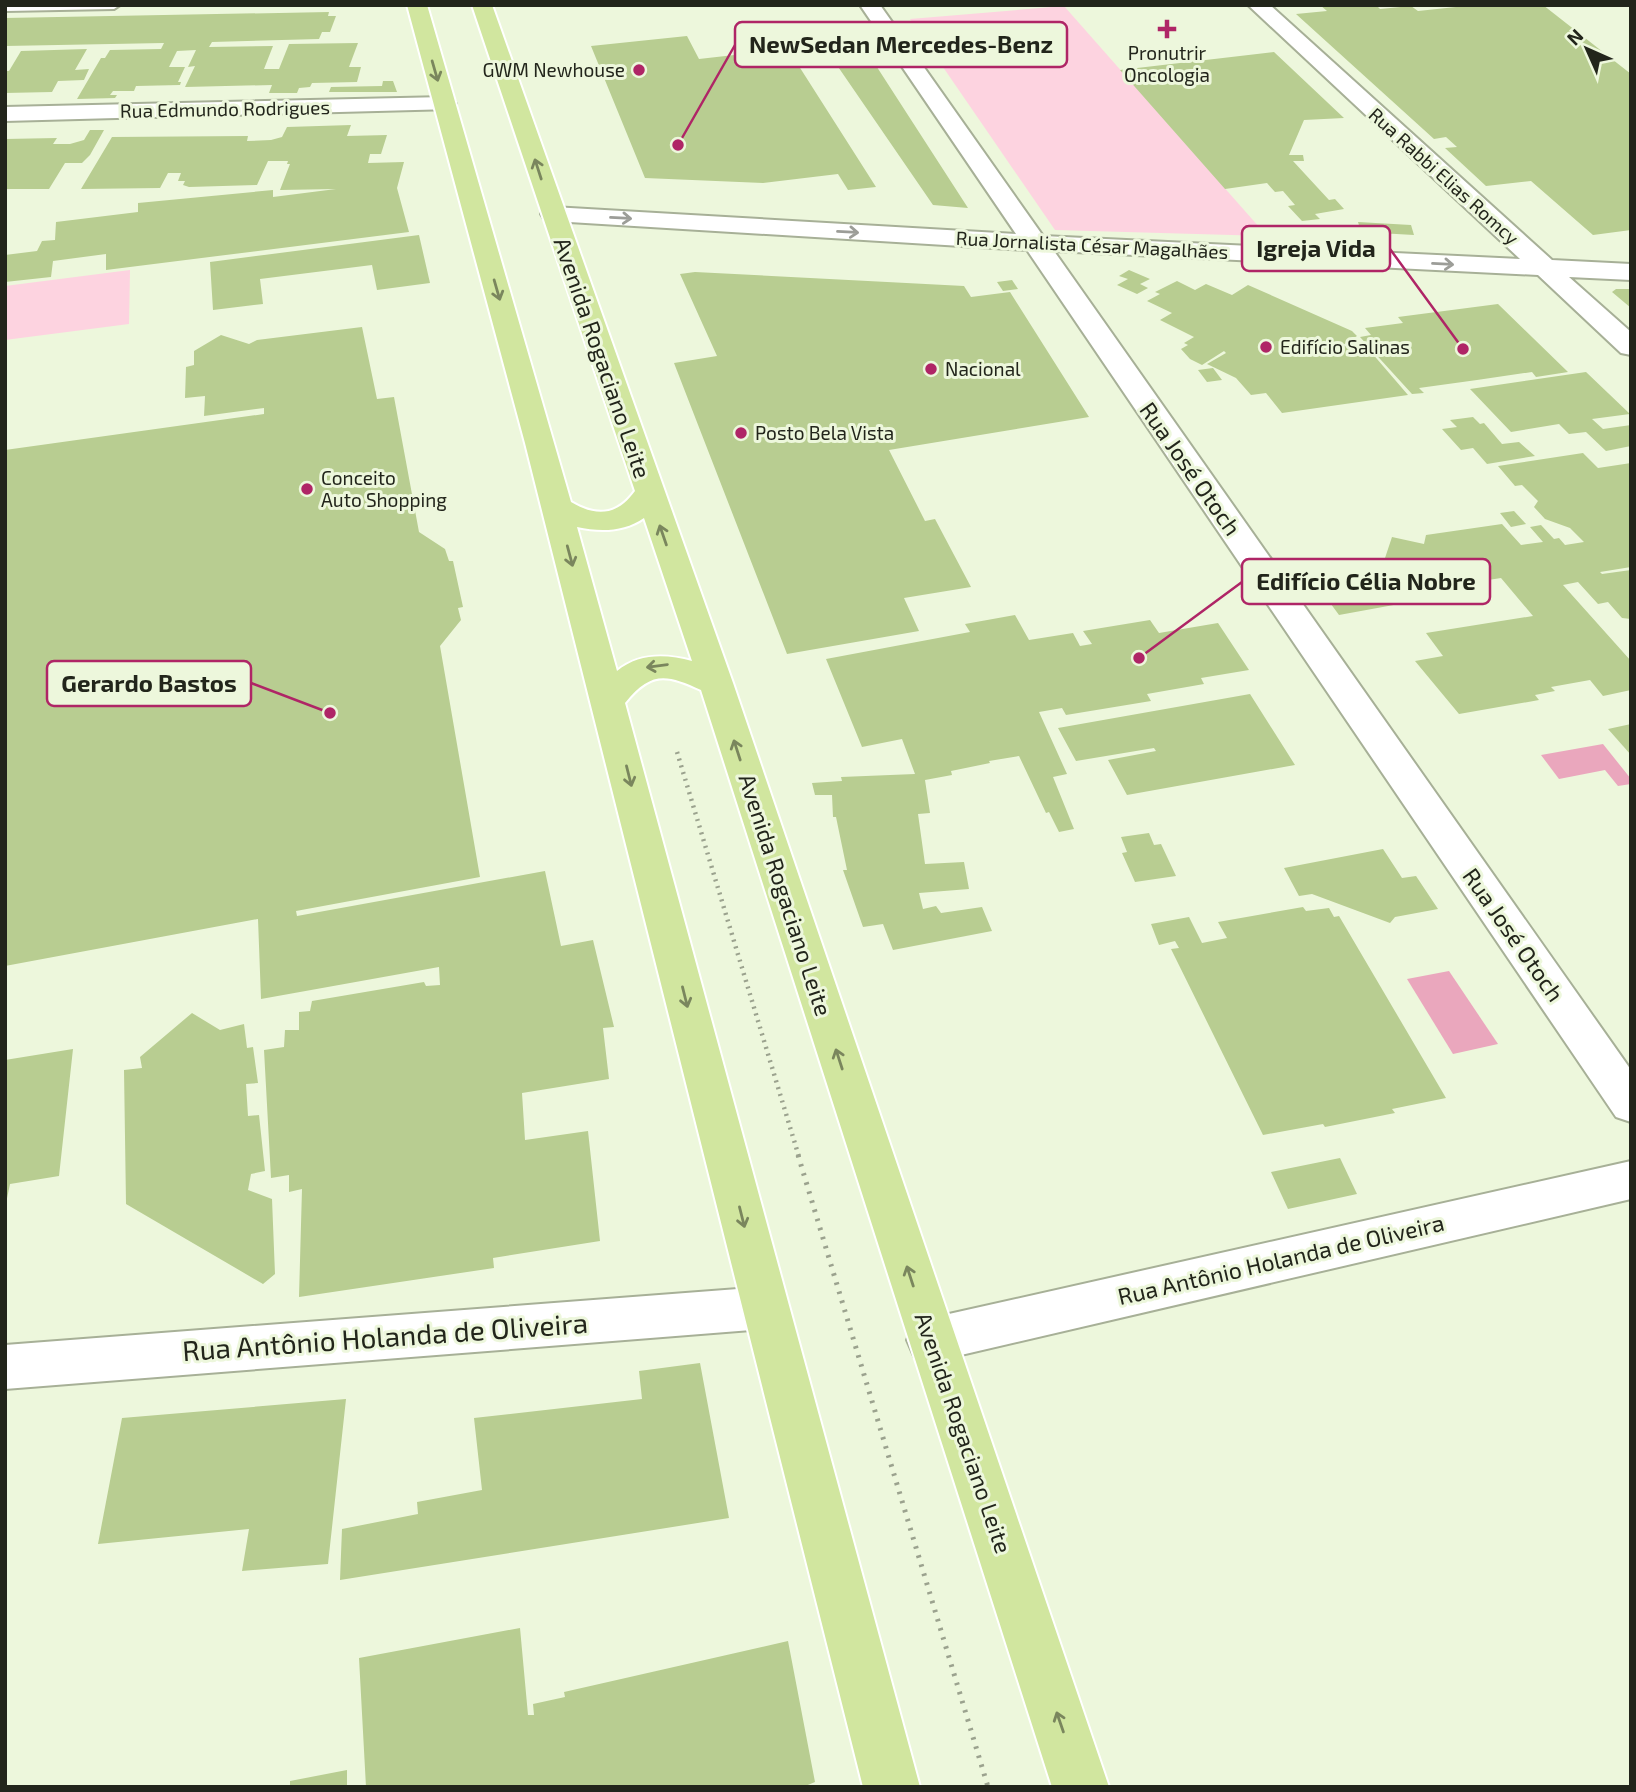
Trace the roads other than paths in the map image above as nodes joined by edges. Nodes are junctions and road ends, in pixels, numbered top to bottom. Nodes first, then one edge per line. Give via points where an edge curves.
1 (114, 5) edge
2 (417, 5) edge
3 (482, 5) edge
4 (870, 5) edge
5 (1258, 5) edge
6 (5, 7) edge
7 (444, 104) junction
8 (5, 114) edge
9 (553, 214) junction
10 (1034, 243) junction
11 (1546, 269) junction
12 (1631, 272) edge
13 (1631, 347) edge
14 (648, 493) junction
15 (557, 508) junction
16 (716, 683) junction
17 (608, 702) junction
18 (1631, 1104) edge
19 (1631, 1180) edge
20 (765, 1308) junction
21 (931, 1340) junction
22 (5, 1367) edge
23 (892, 1787) edge
24 (1081, 1787) edge

1 - 6 lane
2 -> 7 main road
9 -> 3 main road, Avenida Rogaciano Leite
4 - 10 street, Rua José Otoch
5 - 11 street, Rua Rabbi Elias Romcy
7 - 8 street, Rua Edmundo Rodrigues
7 -> 15 main road
9 -> 10 street, Rua Jornalista César Magalhães
9 - 14 main road, Avenida Rogaciano Leite
10 -> 11 street, Rua Jornalista César Magalhães
10 - 18 street, Rua José Otoch
11 - 12 street, Rua Jornalista César Magalhães
11 - 13 street, Rua Rabbi Elias Romcy
14 - 15 main road via 632,514 608,522 587,521
16 -> 14 main road, Avenida Rogaciano Leite
15 -> 17 main road
16 -> 17 main road via 668,664 651,666 621,684
21 -> 16 main road, Avenida Rogaciano Leite
17 -> 20 main road
19 - 21 street, Rua Antônio Holanda de Oliveira
20 - 22 street, Rua Antônio Holanda de Oliveira
20 - 23 main road
24 -> 21 main road, Avenida Rogaciano Leite

